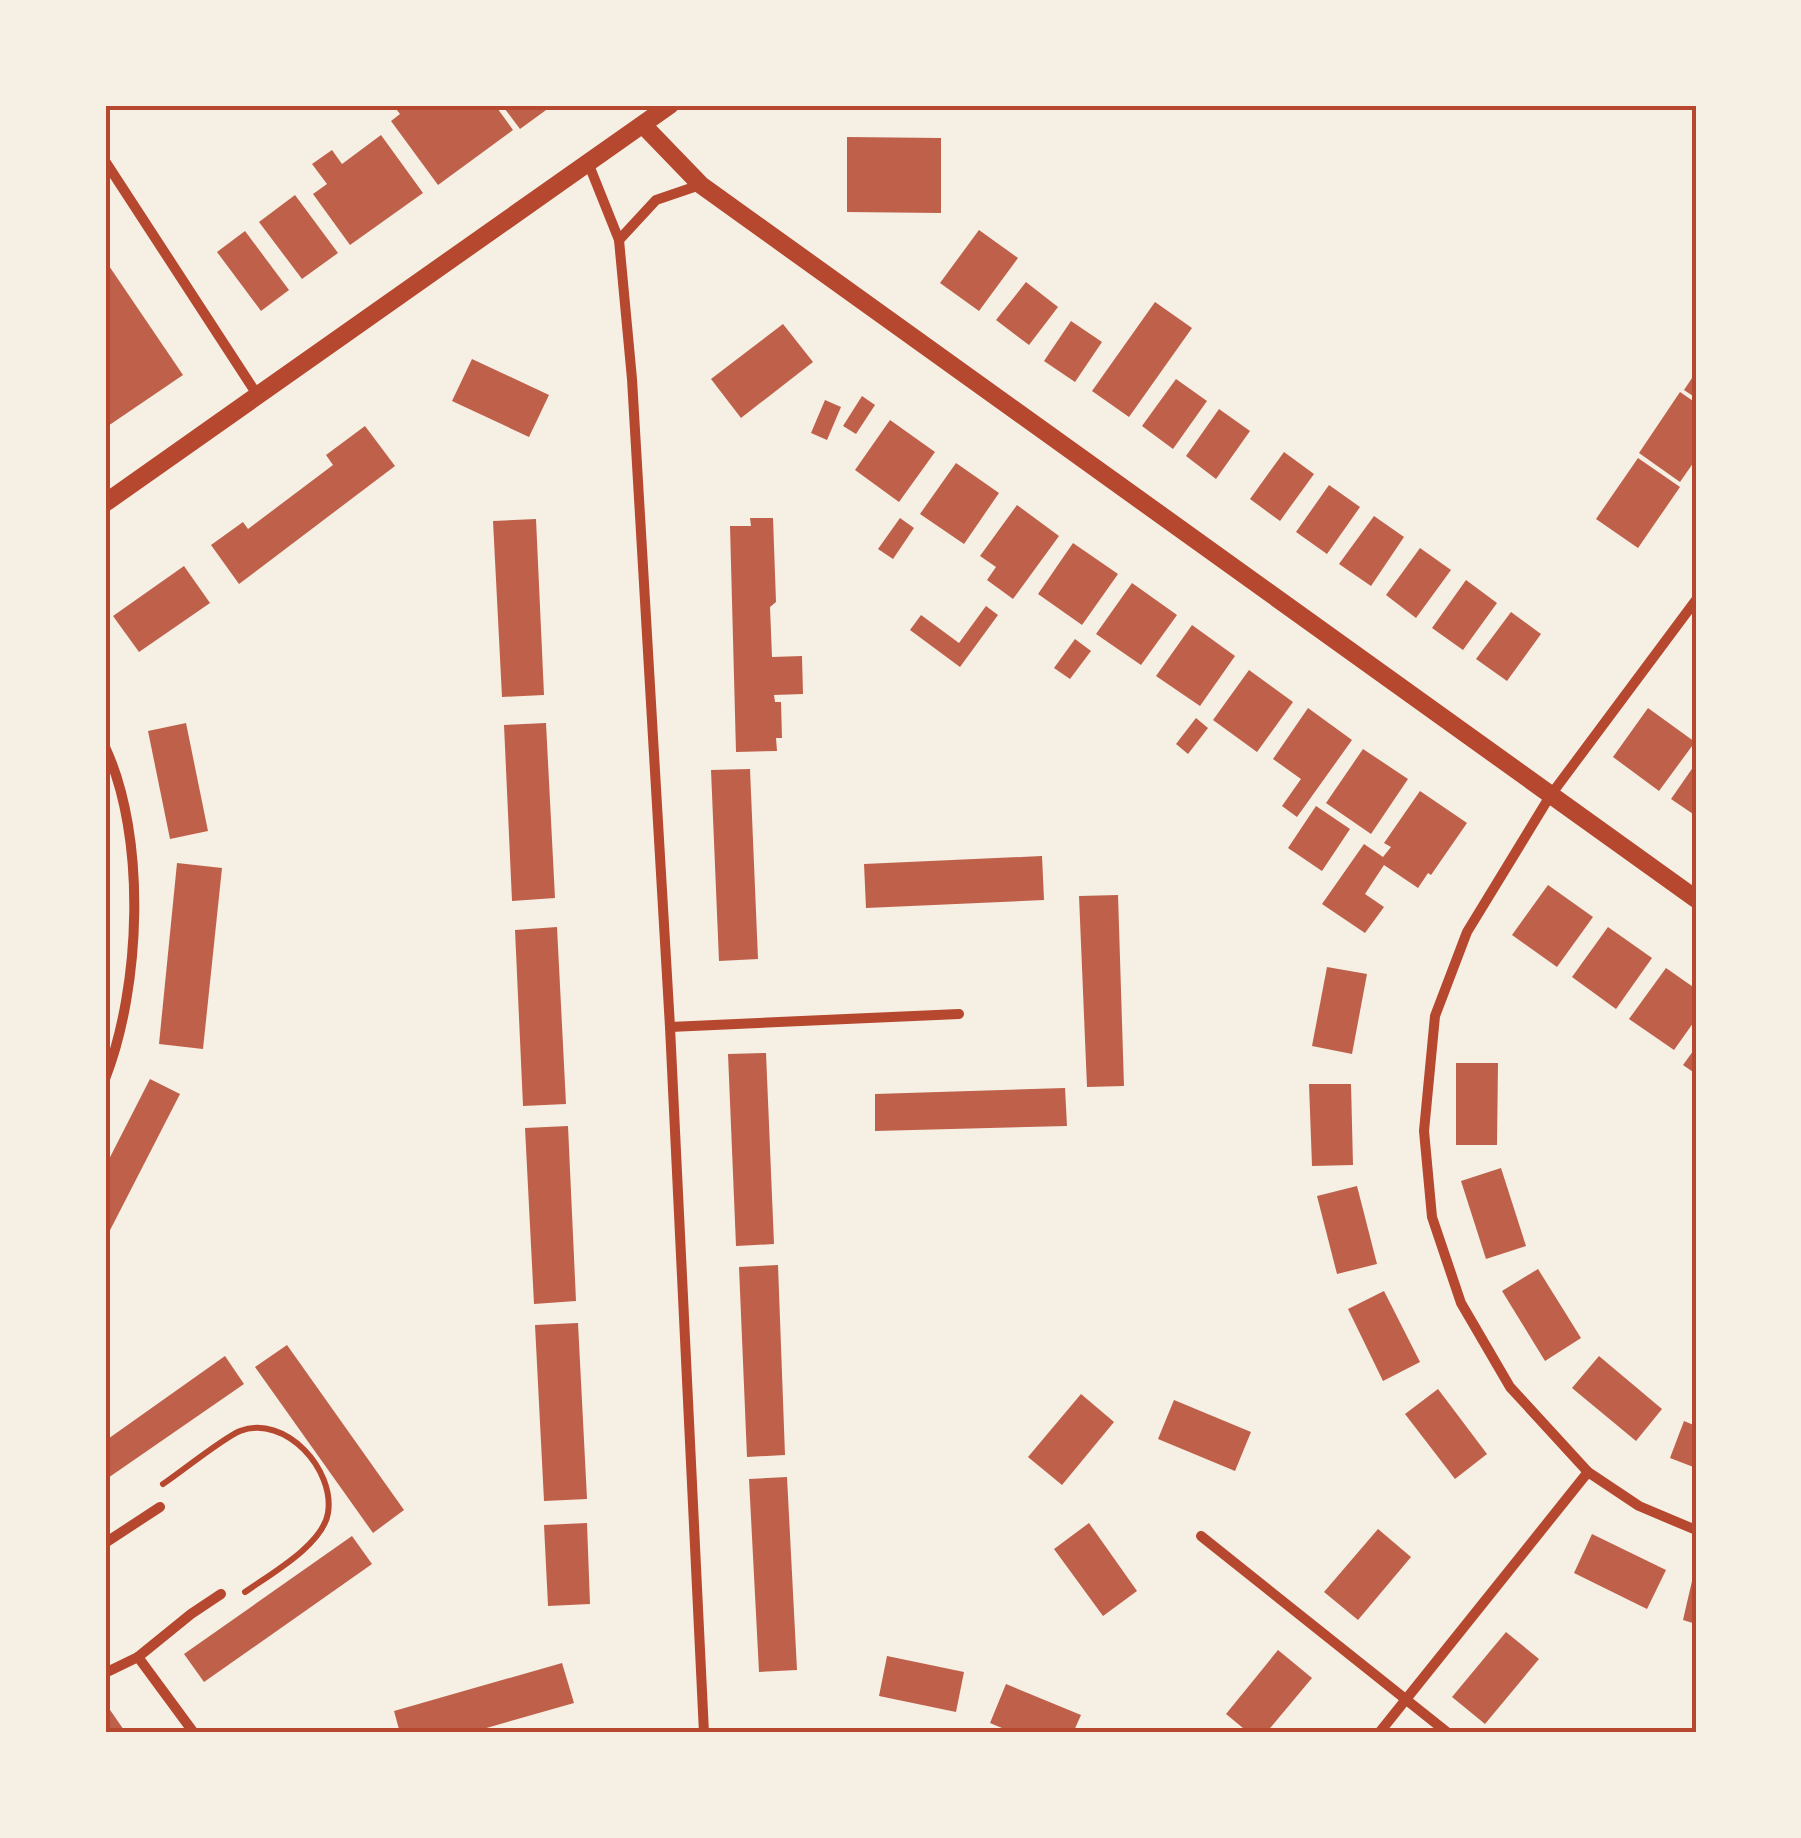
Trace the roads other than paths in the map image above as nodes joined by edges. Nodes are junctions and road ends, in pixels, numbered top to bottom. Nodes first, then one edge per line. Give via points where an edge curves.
1 (670, 105) edge
2 (643, 125) junction
3 (105, 161) edge
4 (589, 165) junction
5 (701, 184) junction
6 (619, 240) junction
7 (258, 396) junction
8 (105, 503) edge
9 (1696, 600) edge
10 (105, 747) edge
11 (1550, 796) junction
12 (1696, 900) edge
13 (959, 1014) dead end
14 (670, 1027) junction
15 (105, 1079) edge
16 (1588, 1472) junction
17 (160, 1508) road end
18 (1696, 1530) edge
19 (1200, 1536) dead end
20 (105, 1543) edge
21 (221, 1594) road end
22 (138, 1657) junction
23 (105, 1673) edge
24 (1406, 1699) junction
25 (194, 1733) edge
26 (704, 1733) edge
27 (1379, 1733) edge
28 (1448, 1733) edge

1 - 2 street
2 - 4 street
2 - 5 street
3 - 7 street
4 - 6 street
4 - 7 street
5 - 6 street via 656,200
5 - 11 street
6 - 14 street
7 - 8 street
9 - 11 street
10 - 15 street via 129,834 135,904 126,999
11 - 12 street
11 - 16 street via 1467,932 1436,1016 1424,1130 1432,1218 1461,1303 1510,1388
13 - 14 street
14 - 26 street
16 - 18 street via 1639,1506
16 - 24 street
17 - 20 street
19 - 24 street
21 - 22 street
22 - 23 street
22 - 25 street
24 - 27 street
24 - 28 street

